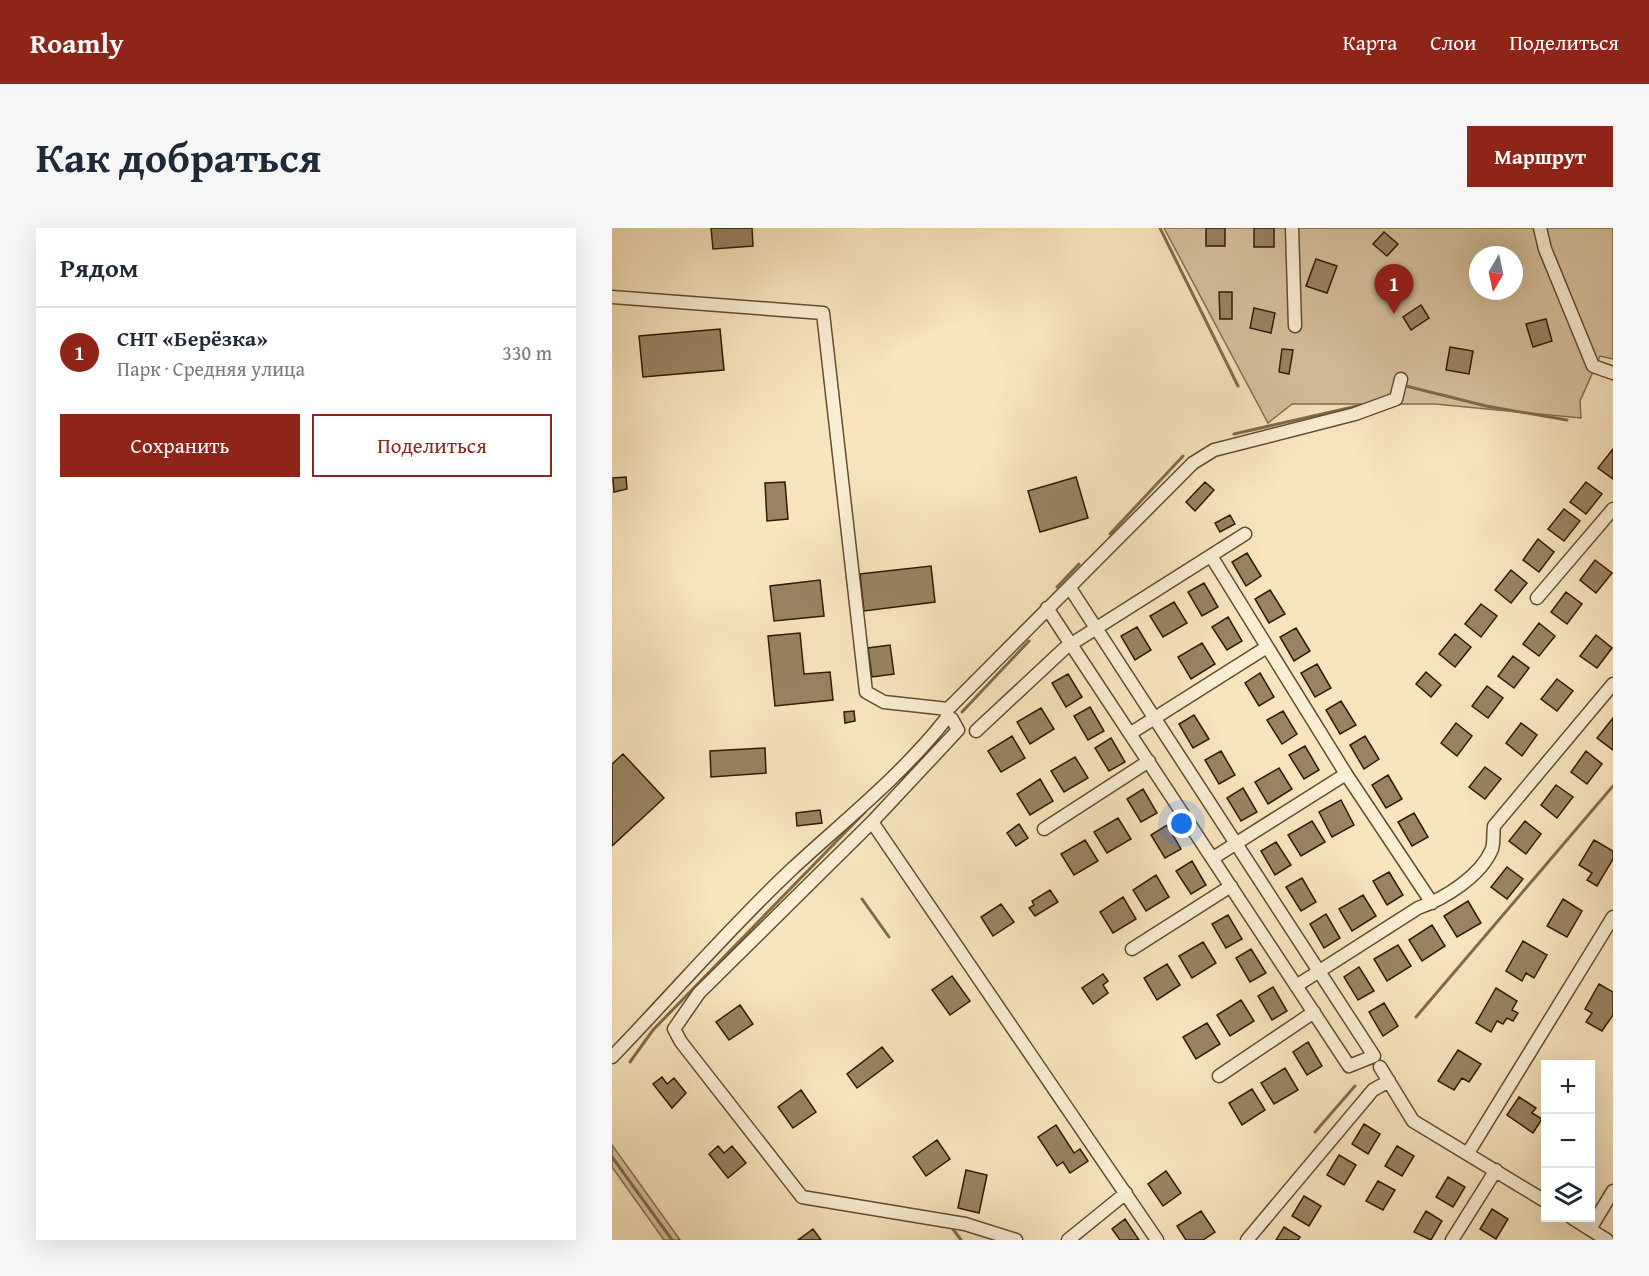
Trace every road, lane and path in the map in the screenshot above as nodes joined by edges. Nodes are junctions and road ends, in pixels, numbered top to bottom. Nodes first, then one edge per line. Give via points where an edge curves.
1 (1292, 228) edge
2 (1540, 228) edge
3 (612, 297) edge
4 (1295, 326) dead end
5 (1613, 373) edge
6 (1401, 379) dead end
7 (1613, 509) edge
8 (1245, 534) dead end
9 (1211, 556) junction
10 (1070, 588) junction
11 (1537, 598) dead end
12 (1047, 608) junction
13 (1096, 630) junction
14 (1073, 644) junction
15 (1267, 647) junction
16 (1613, 684) edge
17 (947, 714) junction
18 (1155, 718) junction
19 (976, 731) dead end
20 (1131, 733) junction
21 (1149, 761) junction
22 (1346, 774) junction
23 (873, 822) junction
24 (1044, 829) dead end
25 (1237, 844) junction
26 (1213, 858) junction
27 (1232, 886) junction
28 (1432, 903) junction
29 (1613, 917) edge
30 (1132, 949) dead end
31 (1321, 971) junction
32 (1296, 986) junction
33 (1314, 1012) junction
34 (612, 1057) edge
35 (1380, 1067) dead end
36 (1219, 1076) dead end
37 (1389, 1081) junction
38 (1468, 1153) junction
39 (1496, 1170) junction
40 (1613, 1191) edge
41 (1126, 1193) junction
42 (1541, 1198) edge
43 (1579, 1222) edge
44 (1590, 1229) junction
45 (1016, 1240) edge
46 (1068, 1240) edge
47 (1157, 1240) edge
48 (1247, 1240) edge
49 (1452, 1240) edge
50 (1608, 1240) edge

1 - 4 street
2 - 5 street via 1593,366
3 - 17 street via 823,313 866,692 884,702
6 - 10 street via 1396,399 1355,414 1214,450 1193,463
7 - 11 street
8 - 9 street
9 - 13 street
9 - 15 street
10 - 12 street
10 - 13 street
12 - 14 street
12 - 17 street
13 - 14 street
13 - 18 street
14 - 19 street
14 - 20 street
15 - 18 street
15 - 22 street
16 - 28 street via 1494,825 1492,849 1478,869
17 - 23 street via 958,730
17 - 34 street via 928,742 791,870
18 - 20 street
18 - 25 street
20 - 21 street
21 - 24 street
21 - 26 street
22 - 25 street
22 - 28 street
23 - 41 street
23 - 45 street via 699,993 674,1029 802,1197 965,1224
25 - 26 street
25 - 31 street
26 - 27 street
27 - 30 street
27 - 32 street
28 - 31 street via 1418,908
29 - 38 street
31 - 32 street
31 - 33 street via 1374,1056 1349,1066
32 - 33 street
33 - 36 street
35 - 37 street
37 - 38 street via 1413,1120
37 - 48 street via 1373,1090
38 - 39 street
39 - 42 street
39 - 49 street
40 - 44 street
41 - 46 street
41 - 47 street
43 - 44 street
44 - 50 street

